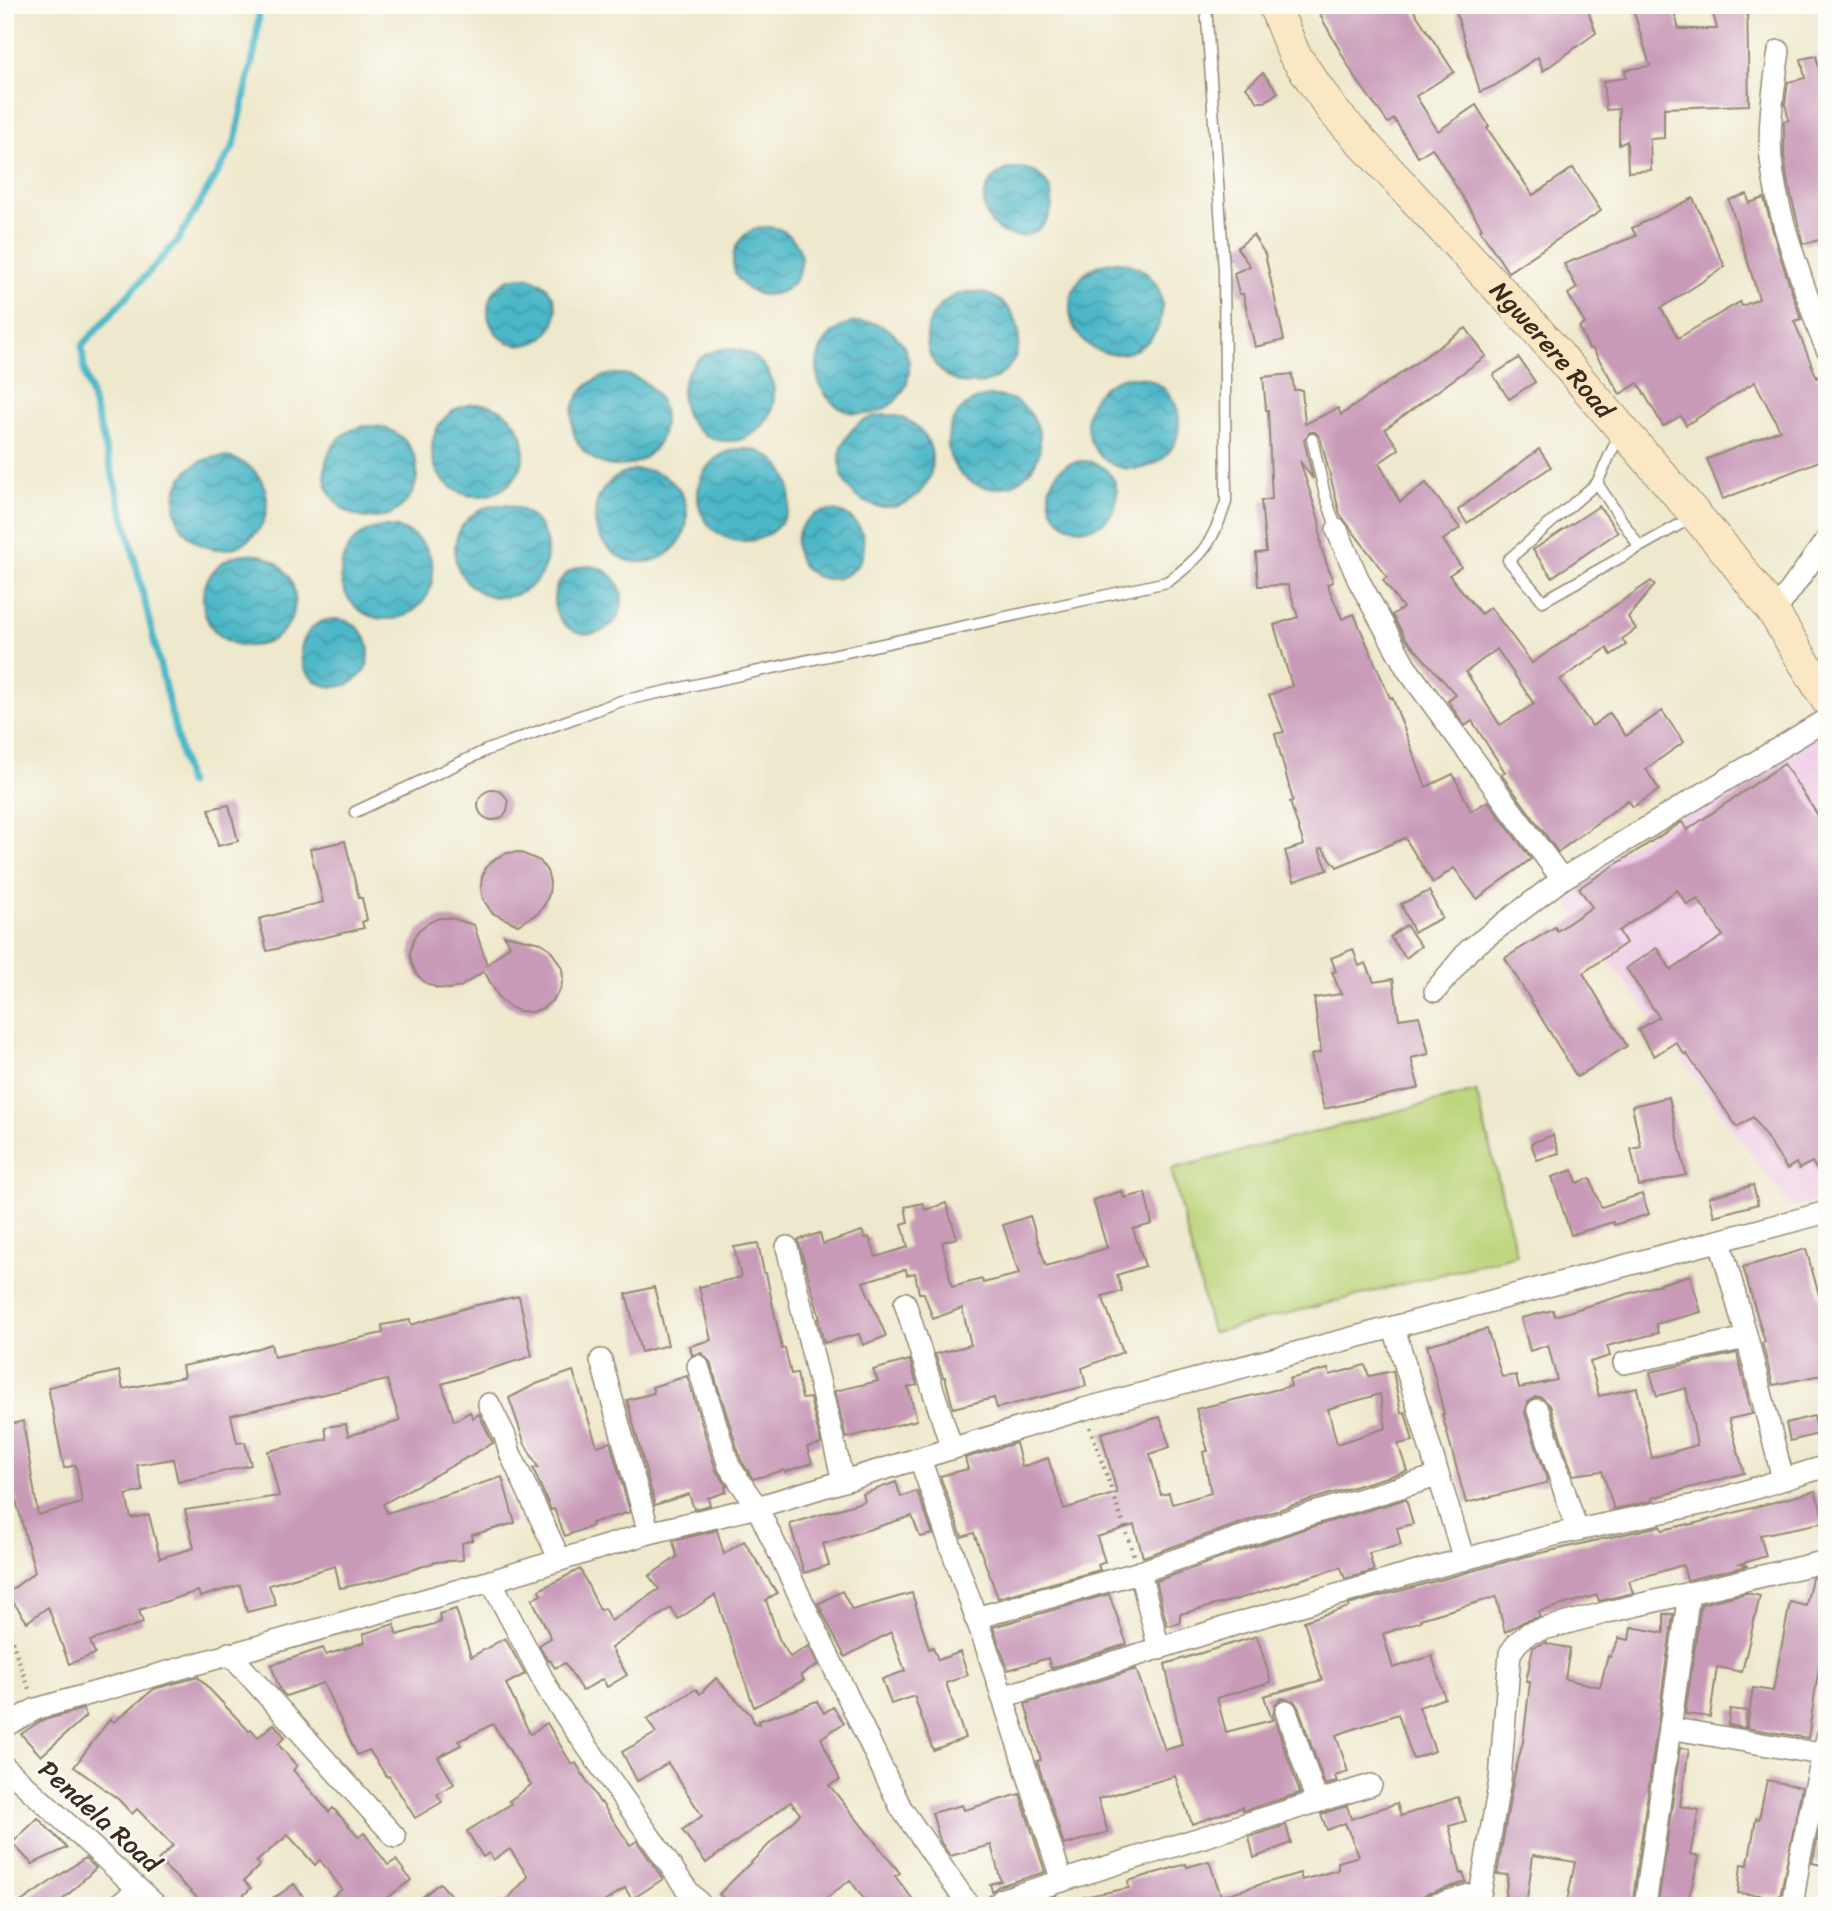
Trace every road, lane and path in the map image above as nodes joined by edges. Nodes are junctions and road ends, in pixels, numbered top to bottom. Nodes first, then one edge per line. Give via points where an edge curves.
1 (1206, 5) edge
2 (1274, 5) edge
3 (1779, 51) dead end
4 (1827, 349) edge
5 (1622, 429) junction
6 (1312, 439) dead end
7 (1597, 483) junction
8 (1695, 515) junction
9 (1337, 530) joint
10 (1827, 539) edge
11 (1639, 546) junction
12 (1774, 613) junction
13 (1827, 700) edge
14 (1827, 719) edge
15 (355, 812) dead end
16 (1562, 879) junction
17 (1435, 991) dead end
18 (1827, 1212) edge
19 (1720, 1241) junction
20 (787, 1247) dead end
21 (905, 1303) dead end
22 (1394, 1328) junction
23 (1747, 1338) junction
24 (601, 1360) dead end
25 (1624, 1363) dead end
26 (698, 1366) dead end
27 (489, 1404) dead end
28 (1084, 1409) junction
29 (1538, 1410) dead end
30 (952, 1449) junction
31 (920, 1459) junction
32 (1827, 1466) edge
33 (1438, 1476) junction
34 (1783, 1479) junction
35 (843, 1481) junction
36 (757, 1507) junction
37 (1577, 1530) junction
38 (649, 1533) junction
39 (560, 1560) junction
40 (1464, 1560) junction
41 (1827, 1561) edge
42 (1140, 1572) junction
43 (491, 1581) junction
44 (1689, 1593) junction
45 (975, 1618) junction
46 (5, 1621) edge
47 (1159, 1648) junction
48 (229, 1653) junction
49 (1002, 1697) junction
50 (36, 1709) junction
51 (1286, 1712) dead end
52 (5, 1726) edge
53 (1669, 1728) junction
54 (1826, 1749) edge
55 (5, 1767) edge
56 (1371, 1785) dead end
57 (1317, 1802) junction
58 (395, 1837) dead end
59 (1062, 1881) junction
60 (139, 1889) junction
61 (1479, 1899) edge
62 (117, 1906) edge
63 (157, 1906) edge
64 (702, 1906) edge
65 (969, 1906) edge
66 (995, 1906) edge
67 (1431, 1906) edge
68 (1645, 1906) edge
69 (1792, 1906) edge

1 - 15 lane via 1224,270 1226,502 1216,533 1194,563 1167,582 621,701 487,750
2 - 5 street, Ngwerere Road via 1294,54 1333,111 1536,329
3 - 4 street via 1771,107 1771,158 1778,202
5 - 7 lane
5 - 8 street, Ngwerere Road
6 - 9 lane
7 - 11 lane
7 - 11 lane via 1508,560 1543,601
8 - 11 lane
8 - 12 street, Ngwerere Road
9 - 16 street via 1408,668
10 - 12 street
12 - 13 street, Ngwerere Road
14 - 16 street
16 - 17 street via 1469,950
18 - 19 street
19 - 22 street
19 - 23 street
20 - 35 street
21 - 30 street
22 - 28 street
22 - 33 street
23 - 25 street
23 - 34 street
24 - 38 street
26 - 36 street via 729,1466
27 - 39 street
28 - 30 street
28 - 42 path
29 - 37 street
30 - 31 street
31 - 35 street
31 - 45 street
32 - 34 street
33 - 40 street
33 - 42 street
34 - 37 street via 1710,1502
35 - 36 street
36 - 38 street
36 - 65 street via 901,1808
37 - 40 street
38 - 39 street
39 - 43 street
40 - 47 street
41 - 44 street
42 - 45 street
42 - 47 street
43 - 48 street
43 - 64 street via 551,1695
44 - 53 street
44 - 61 street via 1529,1633 1510,1653 1500,1780
45 - 49 street
46 - 50 path
47 - 49 street
48 - 50 street
48 - 58 street
49 - 59 street
50 - 52 street
51 - 57 street
53 - 54 street
53 - 68 street
54 - 69 street
55 - 60 street, Pendela Road
56 - 57 street
57 - 59 street
59 - 66 street via 1003,1899
60 - 62 street
60 - 63 street, Pendela Road
61 - 67 street

